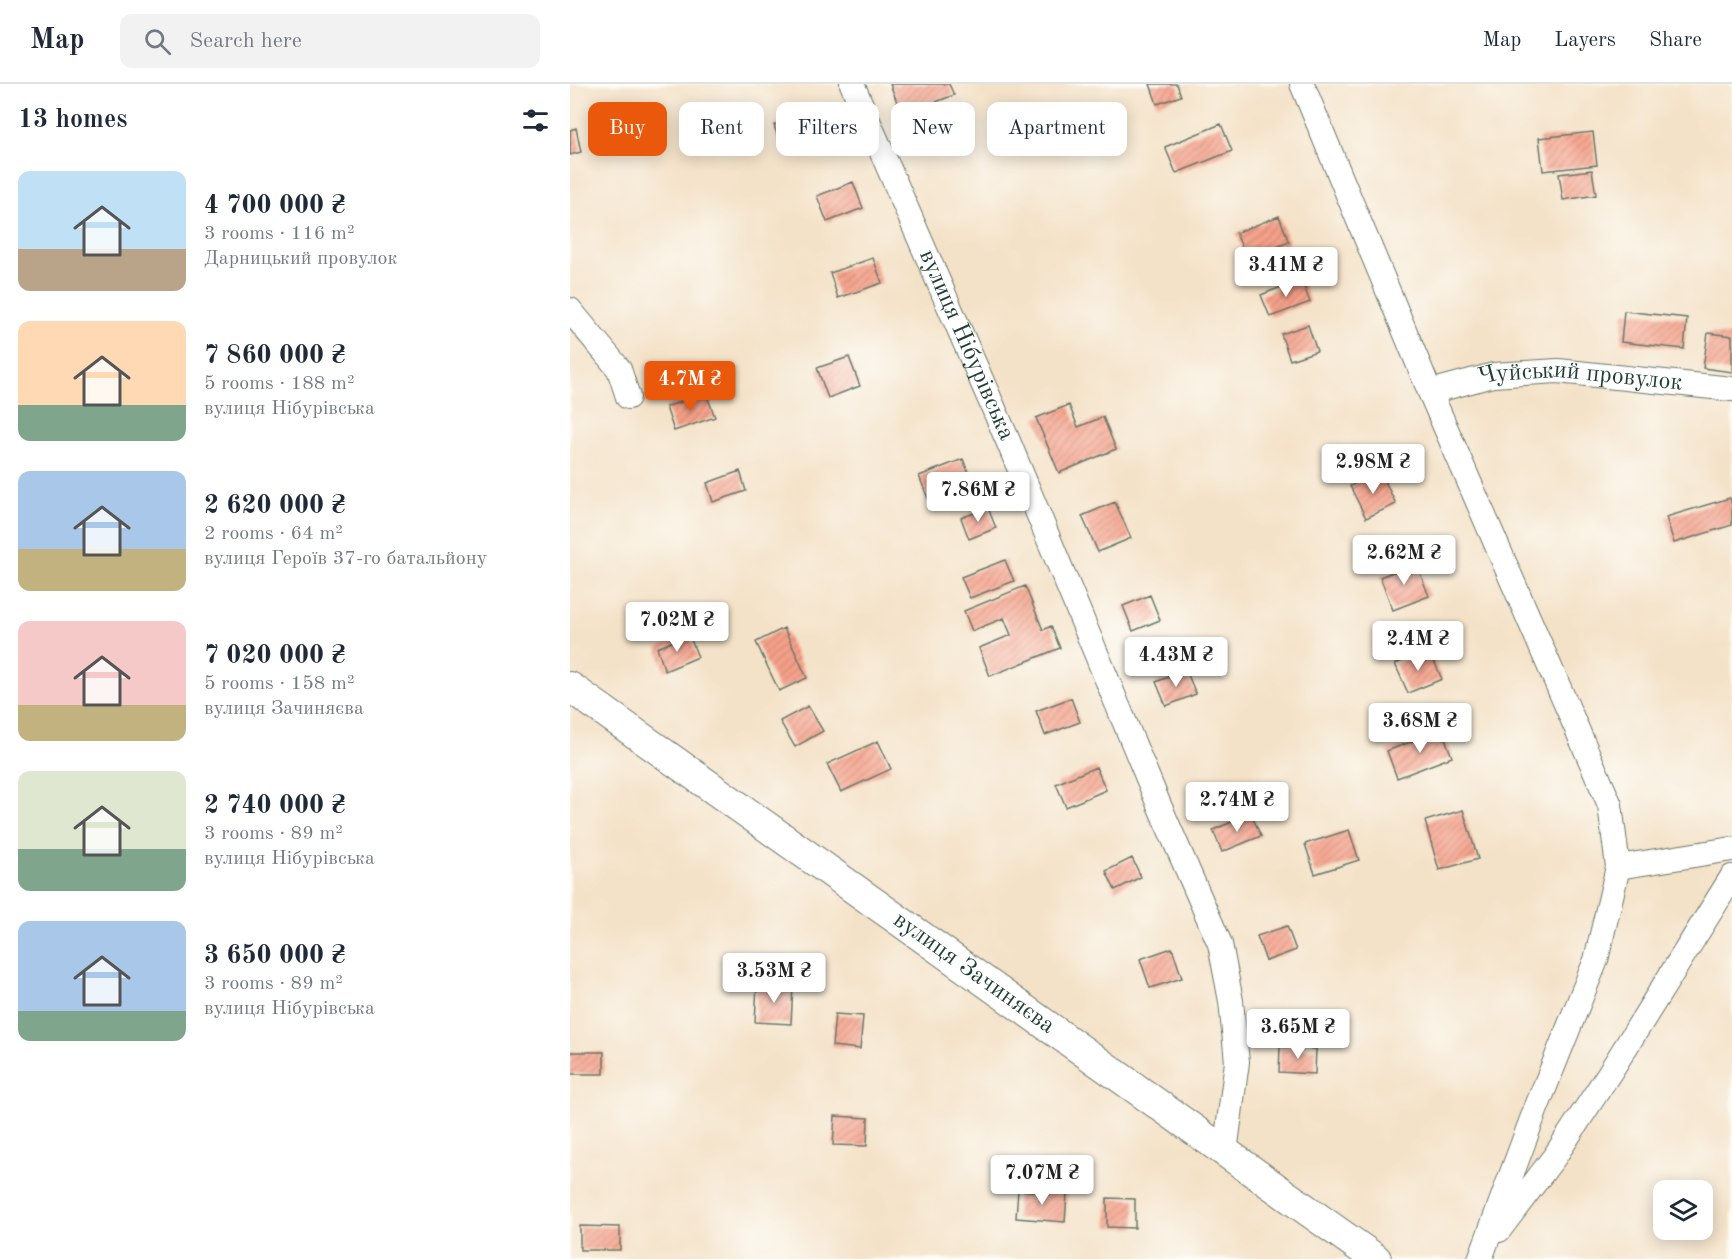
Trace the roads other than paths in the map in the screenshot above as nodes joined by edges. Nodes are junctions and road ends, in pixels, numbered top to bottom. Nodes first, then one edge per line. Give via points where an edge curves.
1 (852, 84) edge
2 (1302, 84) edge
3 (570, 310) edge
4 (1732, 389) edge
5 (1430, 392) junction
6 (628, 397) dead end
7 (570, 687) edge
8 (1732, 849) edge
9 (1618, 867) junction
10 (1732, 877) edge
11 (1225, 1152) junction
12 (1481, 1256) edge
13 (1376, 1259) edge

1 - 11 street, вулиця Нібурівська via 1220,944 1237,1062
2 - 5 street
3 - 6 street via 619,369
4 - 5 street, Чуйський провулок via 1558,371 1493,375
5 - 9 street via 1610,805
7 - 11 main road, вулиця Зачиняєва
8 - 9 street
9 - 12 street via 1596,960
10 - 12 street via 1555,1156
11 - 13 main road, вулиця Зачиняєва

